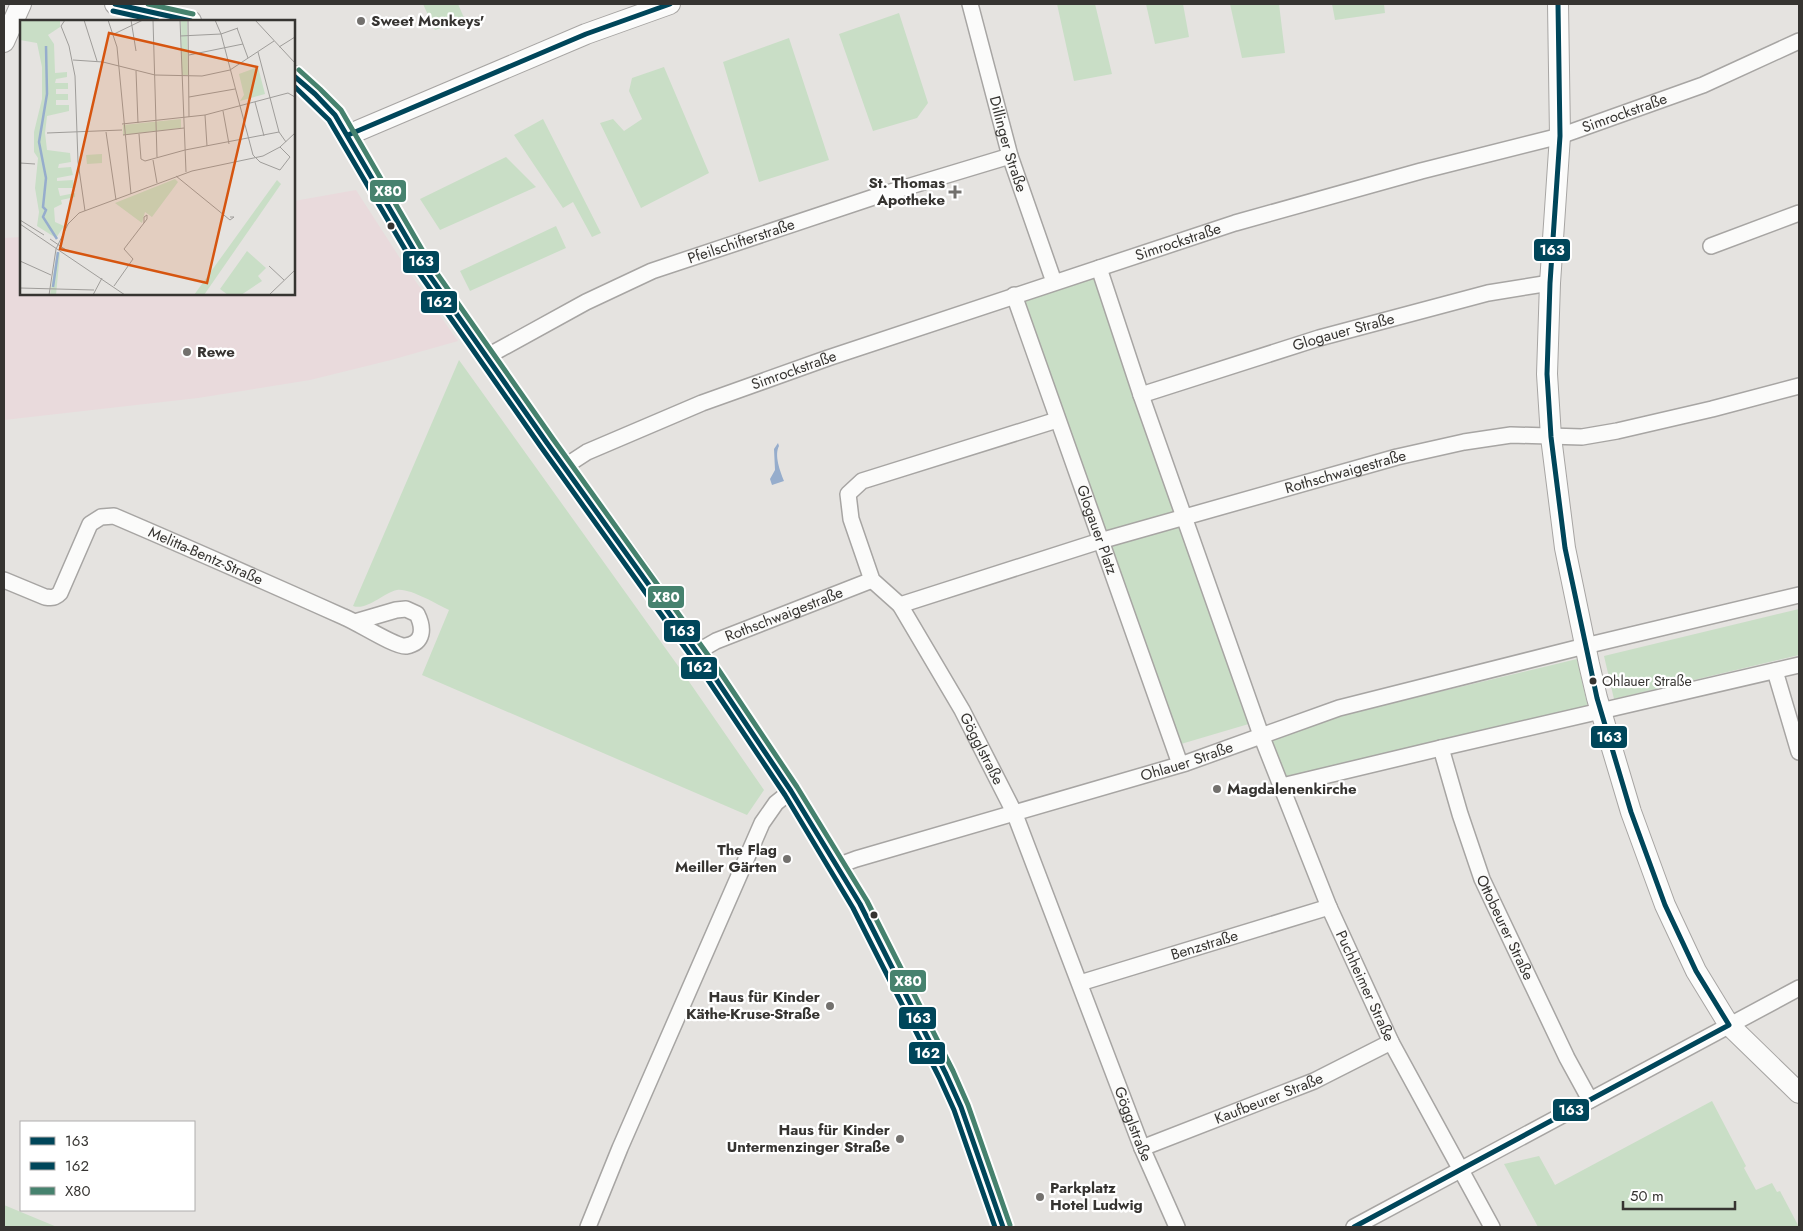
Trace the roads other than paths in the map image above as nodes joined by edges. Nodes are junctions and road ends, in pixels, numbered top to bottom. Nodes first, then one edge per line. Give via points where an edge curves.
1 (21, 4) edge
2 (115, 4) edge
3 (670, 4) edge
4 (970, 4) edge
5 (1558, 4) edge
6 (187, 20) edge
7 (1799, 41) edge
8 (4, 42) edge
9 (295, 77) edge
10 (348, 134) junction
11 (1560, 136) junction
12 (1010, 156) junction
13 (1799, 213) edge
14 (1711, 246) dead end
15 (1099, 268) junction
16 (1054, 282) junction
17 (1550, 283) junction
18 (1014, 295) junction
19 (486, 356) junction
20 (1799, 386) edge
21 (1142, 395) junction
22 (1057, 420) junction
23 (1551, 437) junction
24 (564, 468) junction
25 (1186, 518) junction
26 (1100, 541) junction
27 (4, 580) edge
28 (872, 580) junction
29 (1799, 595) edge
30 (900, 605) junction
31 (355, 622) dead end
32 (1585, 646) junction
33 (698, 652) junction
34 (1799, 665) edge
35 (1775, 671) junction
36 (1601, 711) junction
37 (1261, 735) junction
38 (1440, 748) junction
39 (1799, 752) edge
40 (1180, 764) junction
41 (1282, 786) junction
42 (791, 791) junction
43 (1014, 812) junction
44 (837, 866) junction
45 (1329, 907) junction
46 (1080, 984) junction
47 (1799, 988) edge
48 (1729, 1025) junction
49 (1391, 1042) junction
50 (1799, 1093) edge
51 (1590, 1100) junction
52 (1142, 1148) junction
53 (1462, 1169) junction
54 (588, 1227) edge
55 (1003, 1227) edge
56 (1177, 1227) edge
57 (1354, 1227) edge
58 (1492, 1227) edge

1 - 8 street
2 - 6 street
3 - 10 street via 586,34
4 - 12 street, Dillinger Straße
5 - 11 street
7 - 11 street, Simrockstraße via 1703,85
9 - 10 street via 335,115
10 - 19 street via 415,254
11 - 15 street, Simrockstraße via 1235,223
11 - 17 street
12 - 16 street, Dillinger Straße
12 - 19 street, Pfeilschifterstraße via 652,271
13 - 14 street
15 - 16 street, Simrockstraße
15 - 21 street
16 - 18 street, Simrockstraße
17 - 21 street, Glogauer Straße via 1488,293 1319,338
17 - 23 street via 1546,374
18 - 22 street, Glogauer Platz
18 - 24 street, Simrockstraße via 702,403 587,452
19 - 24 street
20 - 23 street, Rothschwaigestraße via 1617,431 1582,437
21 - 25 street
22 - 26 street, Glogauer Platz
22 - 28 street, Gögglstraße via 862,481 848,494 851,519
23 - 25 street, Rothschwaigestraße via 1511,435 1454,444 1397,457
23 - 32 street via 1565,548
24 - 33 street
25 - 26 street, Rothschwaigestraße
25 - 37 street
26 - 30 street, Rothschwaigestraße
26 - 40 street, Glogauer Platz
27 - 31 street, Melitta-Bentz-Straße via 45,597 56,597 90,524 101,517 114,516
28 - 30 street, Gögglstraße
28 - 33 street, Rothschwaigestraße via 716,641
29 - 32 street, Ohlauer Straße
30 - 43 street, Gögglstraße via 962,710
32 - 36 street
32 - 37 street, Ohlauer Straße via 1339,708
33 - 42 street
34 - 35 street
35 - 36 street
35 - 39 street
36 - 38 street
36 - 48 street via 1630,812 1665,906 1696,971
37 - 40 street, Ohlauer Straße
37 - 41 street, Puchheimer Straße
38 - 41 street
38 - 51 street, Ottobeurer Straße via 1482,879
40 - 43 street, Ohlauer Straße
41 - 45 street, Puchheimer Straße
42 - 44 street
42 - 54 street via 776,803 762,823
43 - 44 street, Ohlauer Straße
43 - 46 street, Gögglstraße
44 - 55 street via 860,904 946,1074
45 - 46 street, Benzstraße
45 - 49 street, Puchheimer Straße
46 - 52 street, Gögglstraße
47 - 48 street
48 - 50 street
48 - 51 street
49 - 52 street, Kaufbeurer Straße via 1314,1081
49 - 53 street, Puchheimer Straße
51 - 53 street
52 - 56 street, Gögglstraße
53 - 57 street
53 - 58 street, Puchheimer Straße

